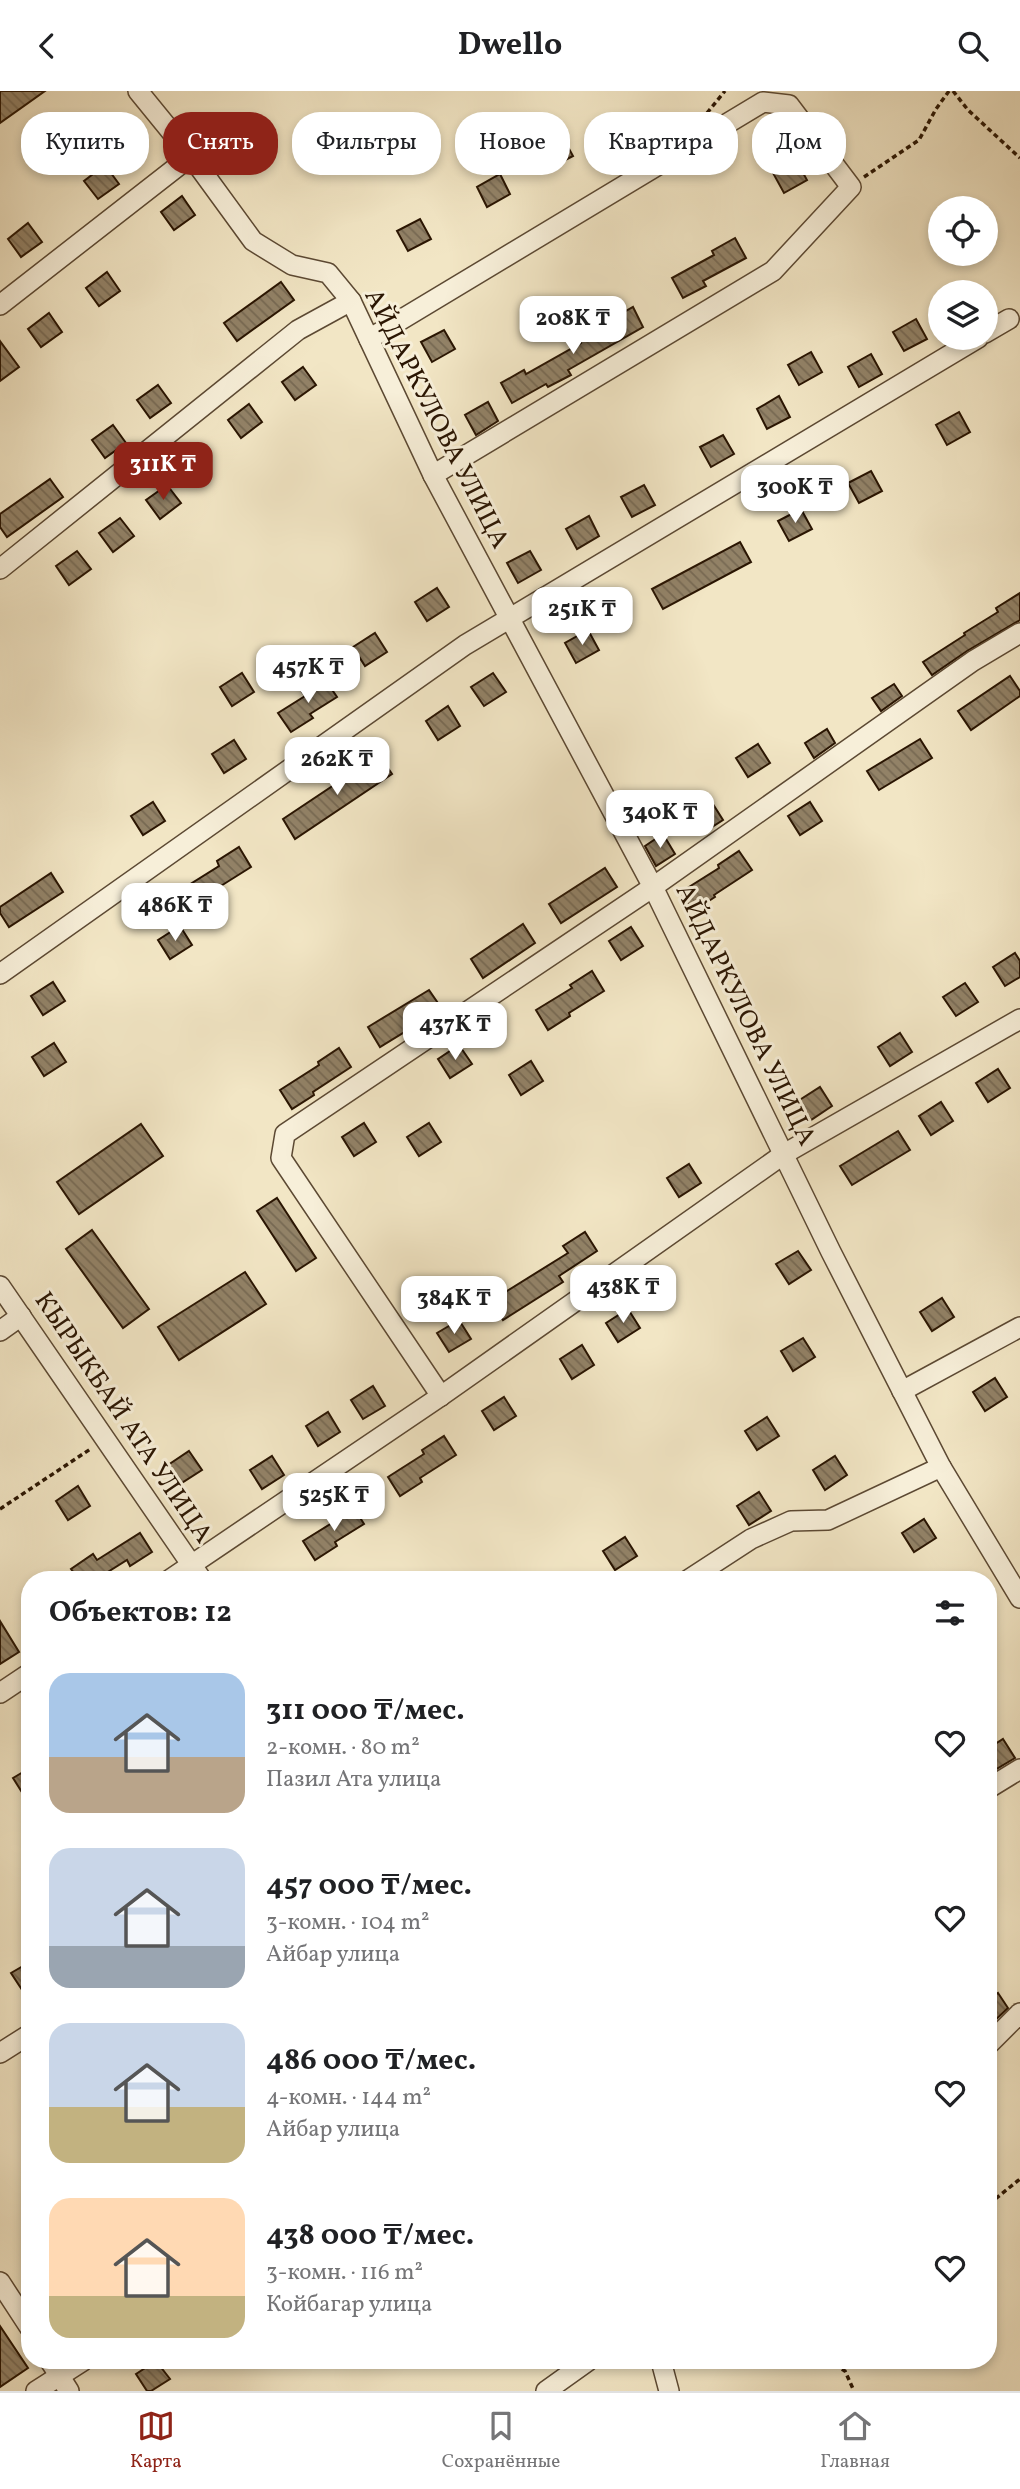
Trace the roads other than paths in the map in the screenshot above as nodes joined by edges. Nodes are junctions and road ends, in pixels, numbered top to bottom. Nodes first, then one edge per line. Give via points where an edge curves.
1 (138, 91) edge
2 (163, 122) edge
3 (167, 175) edge
4 (205, 175) edge
5 (351, 301) junction
6 (0, 305) edge
7 (1009, 319) dead end
8 (998, 325) edge
9 (369, 339) junction
10 (958, 350) edge
11 (433, 475) junction
12 (0, 569) edge
13 (508, 618) junction
14 (1020, 633) edge
15 (653, 887) junction
16 (0, 974) edge
17 (1020, 1019) edge
18 (785, 1154) junction
19 (0, 1286) edge
20 (21, 1317) junction
21 (1020, 1327) edge
22 (0, 1331) edge
23 (902, 1391) junction
24 (441, 1396) junction
25 (941, 1468) junction
26 (196, 1571) edge
27 (200, 1571) edge
28 (702, 1571) edge
29 (1020, 1598) edge
30 (21, 1679) edge
31 (0, 1693) edge
32 (1020, 1769) edge
33 (997, 1784) edge
34 (1020, 2013) edge
35 (997, 2036) edge
36 (21, 2039) edge
37 (0, 2053) edge
38 (0, 2282) edge
39 (21, 2314) edge
40 (577, 2369) edge
41 (663, 2369) edge
42 (60, 2376) edge
43 (36, 2391) edge
44 (546, 2391) edge
45 (669, 2391) edge

1 - 2 street, АЙДАРКУЛОВА УЛИЦА
3 - 6 street
4 - 5 street, АЙДАРКУЛОВА УЛИЦА via 253,241 292,265 328,273
5 - 9 street, АЙДАРКУЛОВА УЛИЦА
5 - 12 street via 298,330
7 - 8 street
9 - 11 street, АЙДАРКУЛОВА УЛИЦА
9 - 11 street via 763,102 789,105 851,187 773,271
10 - 13 street
11 - 13 street, АЙДАРКУЛОВА УЛИЦА
13 - 15 street, АЙДАРКУЛОВА УЛИЦА
13 - 16 street
14 - 15 street via 973,661
15 - 18 street, АЙДАРКУЛОВА УЛИЦА
15 - 24 street via 285,1134 282,1157
17 - 18 street
18 - 23 street, АЙДАРКУЛОВА УЛИЦА
18 - 24 street
19 - 20 street, КЫРЫКБАЙ АТА УЛИЦА
20 - 22 street
20 - 26 street, КЫРЫКБАЙ АТА УЛИЦА
21 - 23 street
23 - 25 street, АЙДАРКУЛОВА УЛИЦА
24 - 27 street
25 - 28 street via 828,1520 791,1521 751,1539
25 - 29 street, АЙДАРКУЛОВА УЛИЦА
30 - 31 street
32 - 33 street
34 - 35 street
36 - 37 street
38 - 39 street
40 - 44 street
41 - 45 street
42 - 43 street

